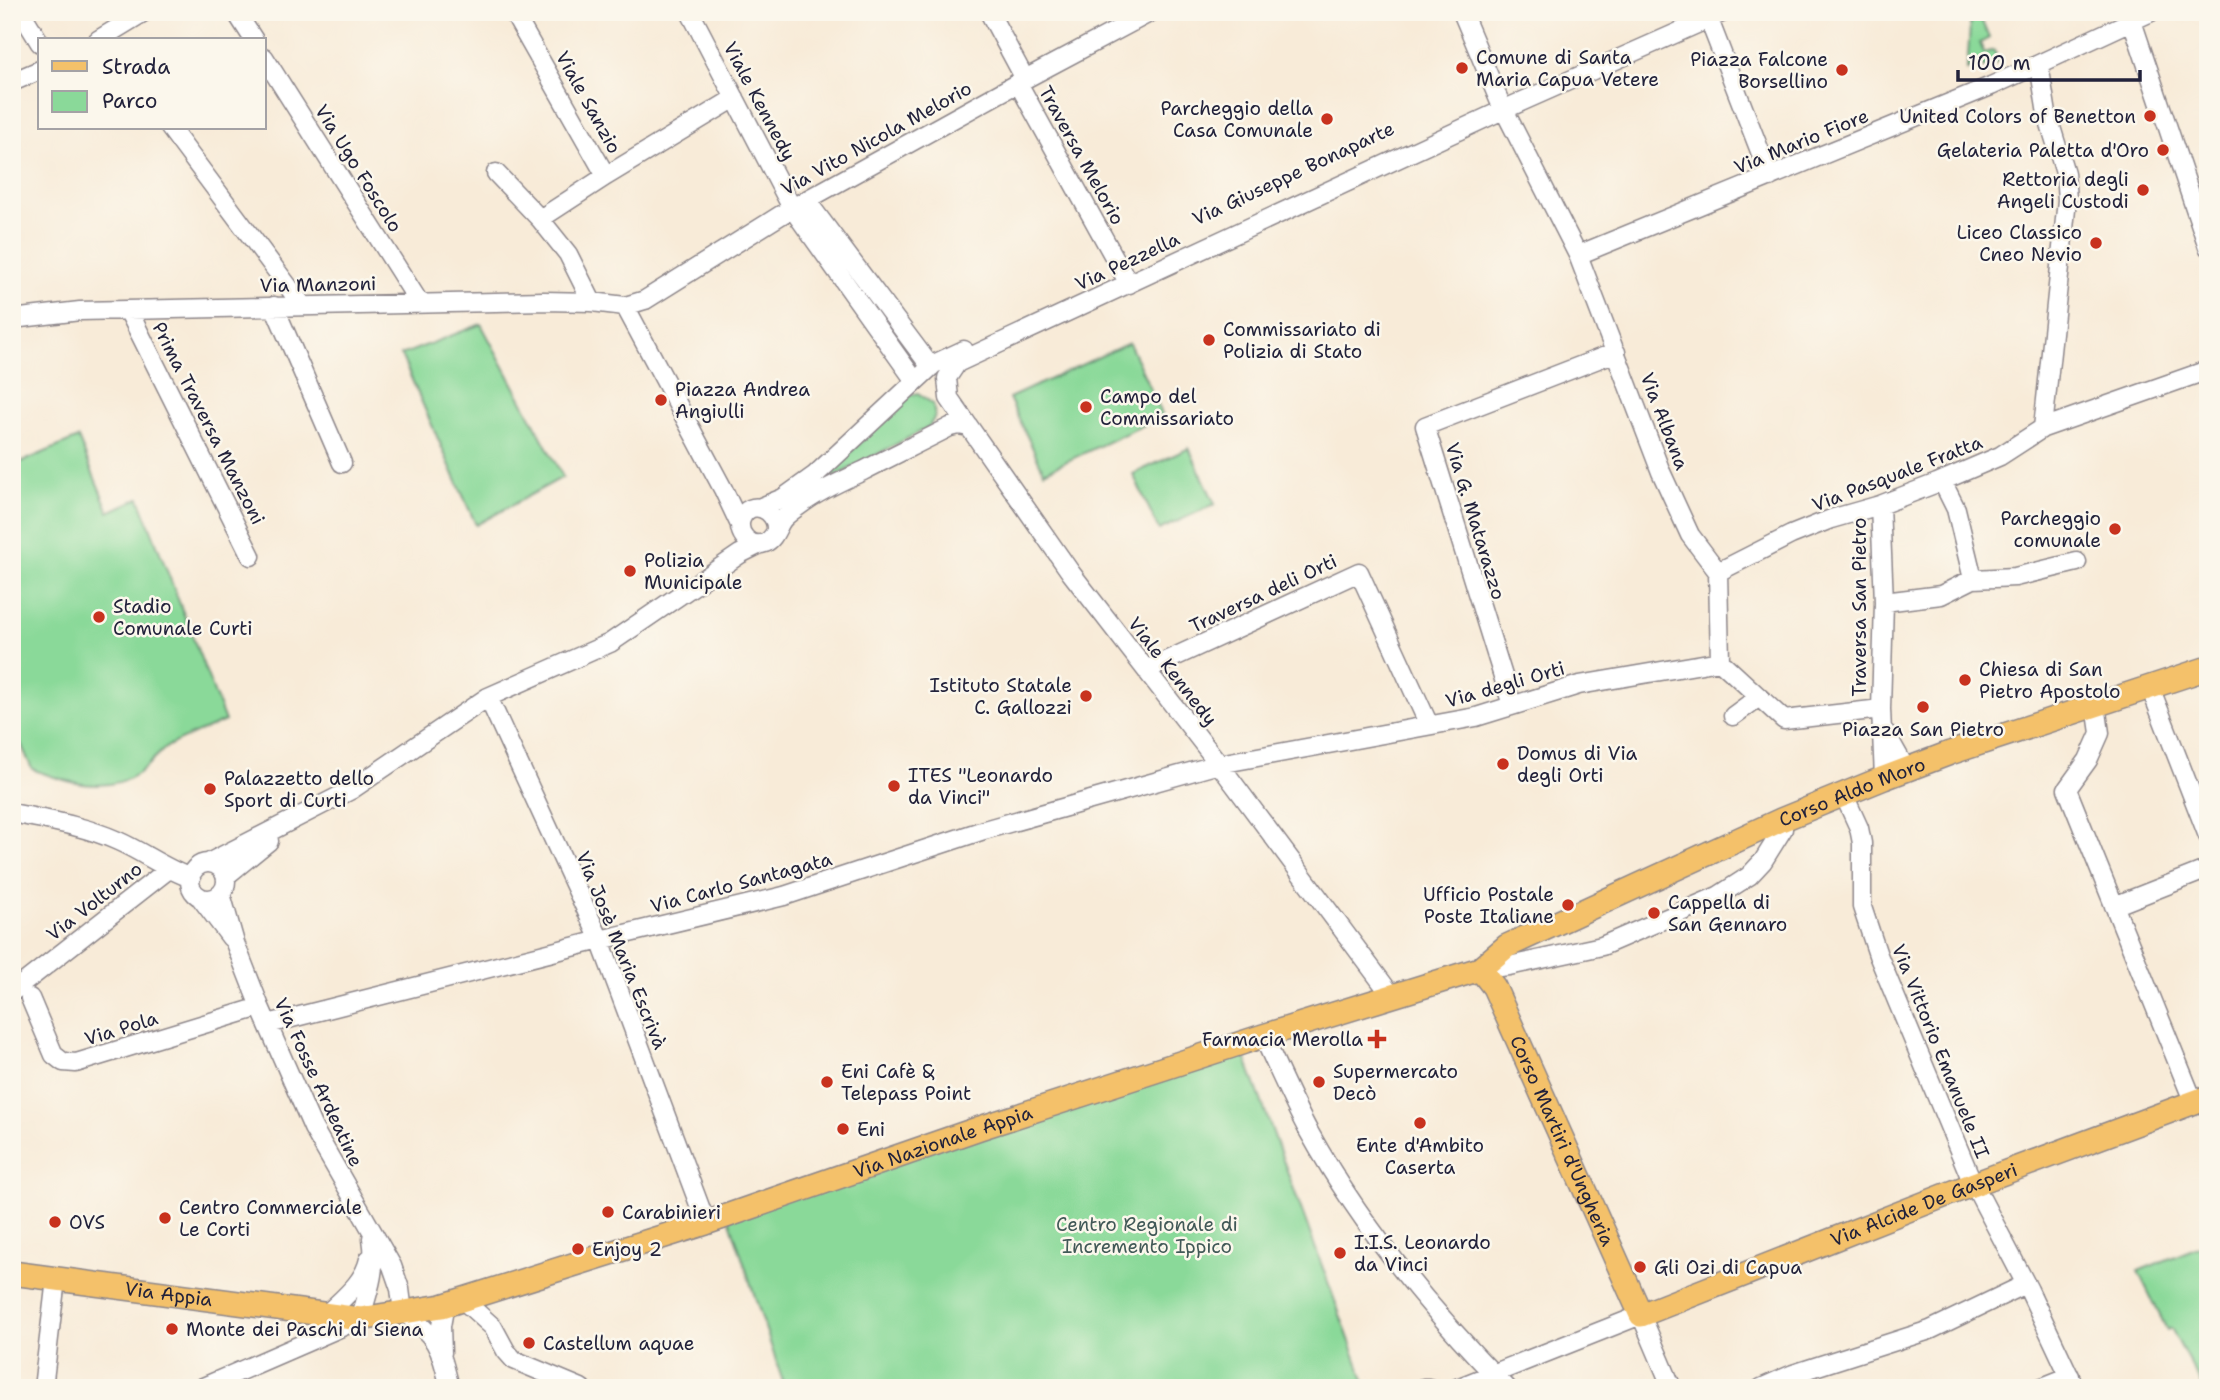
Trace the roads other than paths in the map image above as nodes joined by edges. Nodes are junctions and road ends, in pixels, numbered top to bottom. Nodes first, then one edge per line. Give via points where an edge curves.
1 (21, 12) edge
2 (144, 12) edge
3 (236, 12) edge
4 (513, 12) edge
5 (690, 12) edge
6 (989, 12) edge
7 (1462, 12) edge
8 (2151, 12) edge
9 (1709, 14) edge
10 (1140, 15) edge
11 (2131, 16) edge
12 (119, 18) edge
13 (103, 38) edge
14 (253, 38) edge
15 (38, 40) edge
16 (266, 60) edge
17 (2039, 64) junction
18 (38, 72) edge
19 (1022, 81) junction
20 (12, 82) edge
21 (735, 98) junction
22 (1502, 104) junction
23 (171, 130) edge
24 (496, 173) dead end
25 (606, 176) junction
26 (1770, 177) junction
27 (799, 204) junction
28 (540, 219) junction
29 (2208, 247) edge
30 (1578, 255) junction
31 (1127, 279) junction
32 (645, 300) junction
33 (419, 302) junction
34 (592, 302) junction
35 (302, 305) junction
36 (274, 306) junction
37 (625, 306) junction
38 (128, 310) junction
39 (12, 319) edge
40 (645, 340) junction
41 (1616, 352) junction
42 (931, 367) junction
43 (2208, 370) edge
44 (915, 381) junction
45 (949, 398) junction
46 (969, 427) junction
47 (2043, 428) junction
48 (930, 437) junction
49 (342, 463) dead end
50 (1942, 481) junction
51 (819, 483) junction
52 (723, 489) junction
53 (1880, 505) junction
54 (758, 508) junction
55 (740, 528) junction
56 (776, 529) junction
57 (760, 544) junction
58 (251, 556) dead end
59 (2077, 562) dead end
60 (1718, 572) junction
61 (1973, 579) junction
62 (1884, 602) junction
63 (1720, 661) junction
64 (2208, 668) edge
65 (1146, 670) junction
66 (523, 682) junction
67 (2150, 687) junction
68 (488, 697) junction
69 (1759, 697) junction
70 (1512, 705) junction
71 (2096, 705) junction
72 (1881, 709) junction
73 (1733, 716) dead end
74 (1429, 725) junction
75 (1883, 729) junction
76 (1219, 764) junction
77 (1907, 771) junction
78 (1884, 778) junction
79 (1844, 795) junction
80 (12, 813) edge
81 (298, 818) junction
82 (1781, 820) junction
83 (2208, 836) edge
84 (146, 856) junction
85 (169, 869) junction
86 (199, 869) junction
87 (2208, 869) edge
88 (223, 885) junction
89 (200, 897) junction
90 (2114, 906) junction
91 (600, 940) junction
92 (235, 943) junction
93 (1480, 969) junction
94 (12, 992) edge
95 (1392, 996) junction
96 (30, 998) dead end
97 (260, 1007) junction
98 (268, 1024) junction
99 (1263, 1036) junction
100 (2201, 1100) edge
101 (1974, 1184) junction
102 (706, 1223) junction
103 (370, 1228) junction
104 (12, 1273) edge
105 (56, 1279) junction
106 (2026, 1284) junction
107 (494, 1288) junction
108 (454, 1301) junction
109 (403, 1312) junction
110 (326, 1314) junction
111 (1642, 1315) junction
112 (360, 1319) junction
113 (493, 1327) junction
114 (442, 1356) junction
115 (269, 1358) junction
116 (1493, 1374) junction
117 (2073, 1382) edge
118 (43, 1388) edge
119 (201, 1388) edge
120 (450, 1388) edge
121 (581, 1388) edge
122 (1423, 1388) edge
123 (1429, 1388) edge
124 (1457, 1388) edge
125 (1507, 1388) edge
126 (1672, 1388) edge
127 (1761, 1388) edge
128 (2040, 1388) edge

1 - 15 street
2 - 12 street
3 - 14 street
4 - 25 street, Viale Sanzio
5 - 21 street, Viale Kennedy
6 - 19 street, Traversa Melorio
7 - 22 street, Via Albana
8 - 11 street, Via Mario Fiore
9 - 22 street
9 - 26 street
10 - 19 street, Via Vito Nicola Melorio
11 - 17 street, Via Mario Fiore
11 - 29 street
12 - 13 street
16 - 33 street, Via Ugo Foscolo
17 - 26 street, Via Mario Fiore
17 - 47 street via 2047,114 2065,173 2067,201
18 - 20 street
19 - 27 street, Via Vito Nicola Melorio
19 - 31 street, Traversa Melorio
21 - 25 street
21 - 27 street, Viale Kennedy
22 - 30 street, Via Albana
22 - 31 street, Via Pezzella
23 - 35 street
24 - 28 street
25 - 28 street
26 - 30 street, Via Mario Fiore
27 - 32 street, Via Vito Nicola Melorio
27 - 42 street
27 - 44 street, Viale Kennedy
28 - 34 street via 568,254
30 - 41 street, Via Albana
31 - 42 street
31 - 45 street, Via Pezzella via 957,363 947,378
32 - 37 street, Via Vito Nicola Melorio
32 - 40 street
33 - 34 street, Via Manzoni
33 - 35 street, Via Manzoni
34 - 37 street, Via Manzoni
35 - 36 street, Via Manzoni
36 - 38 street, Via Manzoni
36 - 49 street
37 - 40 street
38 - 39 street, Via Manzoni
38 - 58 street, Prima Traversa Manzoni
40 - 52 street
41 - 60 street, Via Albana via 1678,510
41 - 70 street, Via G. Matarazzo via 1425,426
42 - 44 street
43 - 47 street, Via Pasquale Fratta
44 - 45 street
44 - 51 street
45 - 46 street, Viale Kennedy
45 - 48 street
46 - 48 street via 957,425
46 - 65 street, Viale Kennedy via 1071,573
47 - 50 street, Via Pasquale Fratta via 2000,456
48 - 51 street
50 - 53 street, Via Pasquale Fratta
50 - 61 street via 1956,509
51 - 54 street
51 - 56 street
52 - 54 street
52 - 55 street
53 - 60 street, Via Pasquale Fratta via 1791,535
53 - 62 street, Traversa San Pietro
54 - 55 street via 744,514
54 - 56 street via 771,512
55 - 57 street via 748,541
55 - 66 street via 734,547 589,644
56 - 57 street via 771,539
57 - 66 street via 610,643
59 - 61 street via 2015,577
60 - 63 street
61 - 62 street via 1941,595
62 - 72 street, Traversa San Pietro
63 - 69 street
63 - 70 street, Via degli Orti via 1579,685
64 - 67 main road, Corso Aldo Moro
65 - 74 street, Traversa deli Orti via 1359,572
65 - 76 street, Viale Kennedy
66 - 68 street
67 - 71 main road, Corso Aldo Moro
67 - 83 street
68 - 81 street via 351,790
68 - 91 street, Via Josè Maria Escrivà
69 - 72 street via 1784,720
69 - 73 street
70 - 74 street, Via degli Orti
71 - 77 main road, Corso Aldo Moro
71 - 90 street via 2099,733 2088,760 2067,789
72 - 75 street
74 - 76 street, Via degli Orti
75 - 77 street
75 - 78 street
76 - 91 street, Via Carlo Santagata via 984,830 784,897
76 - 95 street, Viale Kennedy
77 - 78 main road, Corso Aldo Moro
78 - 79 main road, Corso Aldo Moro
79 - 82 main road, Corso Aldo Moro
79 - 101 street, Via Vittorio Emanuele II via 1862,843 1866,923
80 - 84 street via 75,826
81 - 86 street
81 - 88 street
82 - 93 main road, Corso Aldo Moro via 1507,946
82 - 93 street via 1783,829 1763,861 1718,896 1602,946
84 - 85 street
84 - 86 street
85 - 86 street
85 - 94 street, Via Volturno
86 - 88 street via 219,866
86 - 89 street via 192,889
87 - 90 street
88 - 89 street via 211,898
88 - 92 street, Via Fosse Ardeatine
89 - 92 street, Via Fosse Ardeatine
90 - 100 street
91 - 98 street, Via Carlo Santagata
91 - 102 street, Via Josè Maria Escrivà
92 - 97 street, Via Fosse Ardeatine
93 - 95 main road, Via Nazionale Appia
93 - 111 main road, Corso Martiri d'Ungheria via 1494,987
95 - 99 main road, Via Nazionale Appia
96 - 97 street, Via Pola via 54,1055 63,1062 76,1063
97 - 98 street, Via Fosse Ardeatine
98 - 103 street, Via Fosse Ardeatine via 313,1128
99 - 102 main road, Via Nazionale Appia
99 - 116 street via 1309,1132 1396,1265
100 - 101 main road, Via Alcide De Gasperi
101 - 106 street, Via Vittorio Emanuele II
101 - 111 main road, Via Alcide De Gasperi
102 - 107 main road, Via Nazionale Appia
103 - 109 street, Via Fosse Ardeatine via 392,1266
103 - 110 street via 368,1269
103 - 112 street via 373,1278
104 - 105 main road, Via Appia
105 - 110 main road, Via Appia
105 - 118 street
106 - 117 street, Via Vittorio Emanuele II
106 - 127 street via 1930,1330
107 - 108 main road, Via Nazionale Appia
107 - 113 street
108 - 109 main road, Via Nazionale Appia
108 - 113 street
108 - 114 street via 441,1326
109 - 112 main road, Via Appia
109 - 114 street via 424,1327
110 - 112 main road, Via Appia
110 - 115 street
111 - 116 street
111 - 126 street
112 - 115 street
113 - 121 street via 514,1360
114 - 120 street
115 - 119 street
116 - 124 street
116 - 125 street
117 - 128 street
122 - 123 street

